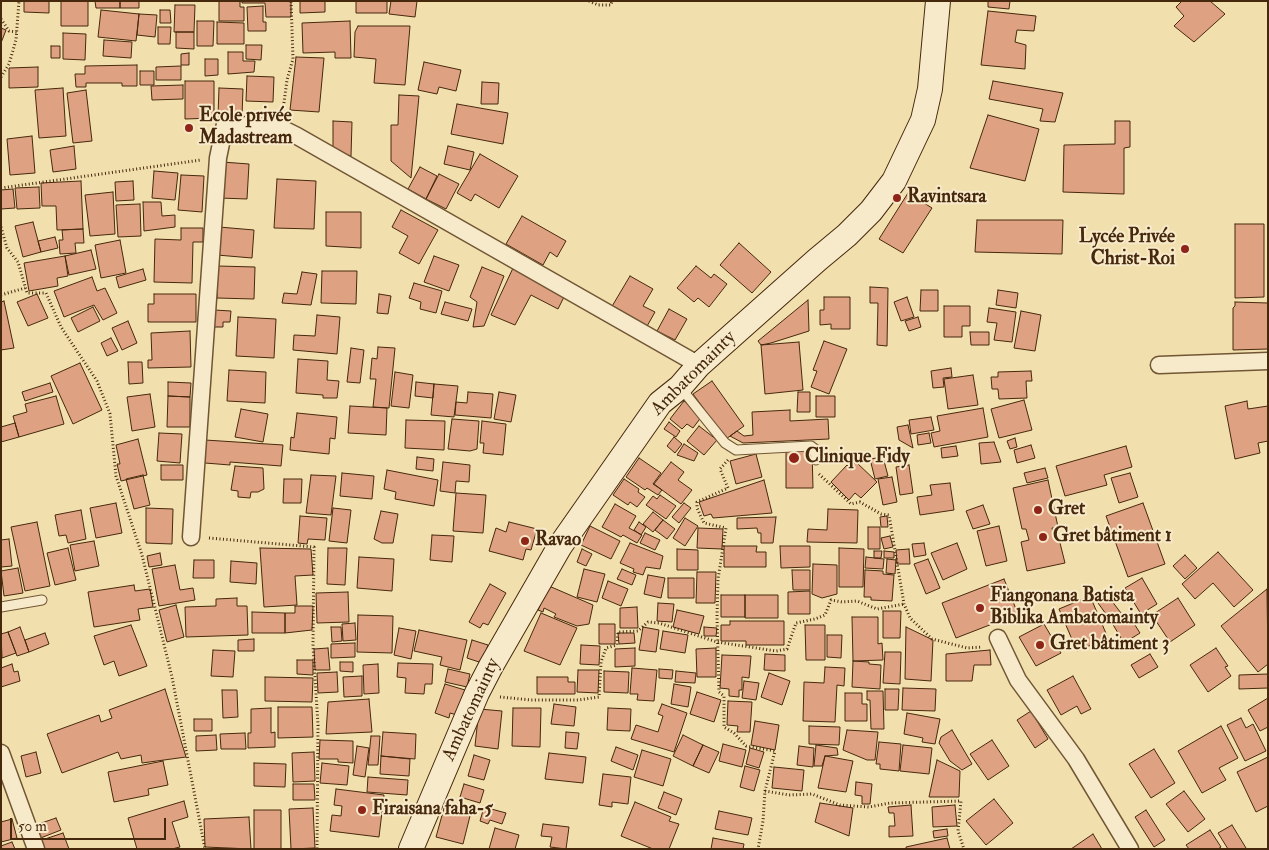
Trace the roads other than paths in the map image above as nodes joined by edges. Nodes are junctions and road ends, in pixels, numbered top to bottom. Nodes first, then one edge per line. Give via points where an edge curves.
1 (938, 1) edge
2 (1268, 361) edge
3 (699, 365) junction
4 (1159, 365) dead end
5 (680, 387) junction
6 (816, 460) road end
7 (191, 537) road end
8 (42, 600) dead end
9 (1, 607) edge
10 (998, 638) dead end
11 (1, 753) edge
12 (36, 849) edge
13 (411, 849) edge
14 (1130, 849) edge

1 - 3 main road, Ambatomainty via 930,89 923,120 894,181 847,235
2 - 4 street
3 - 5 main road, Ambatomainty
3 - 7 street via 281,128 225,124 218,158
5 - 6 lane via 725,443 736,450 811,446 815,449
5 - 13 main road, Ambatomainty via 660,403 560,546 478,693
8 - 9 lane
10 - 14 street via 1018,680 1076,759
11 - 12 street

